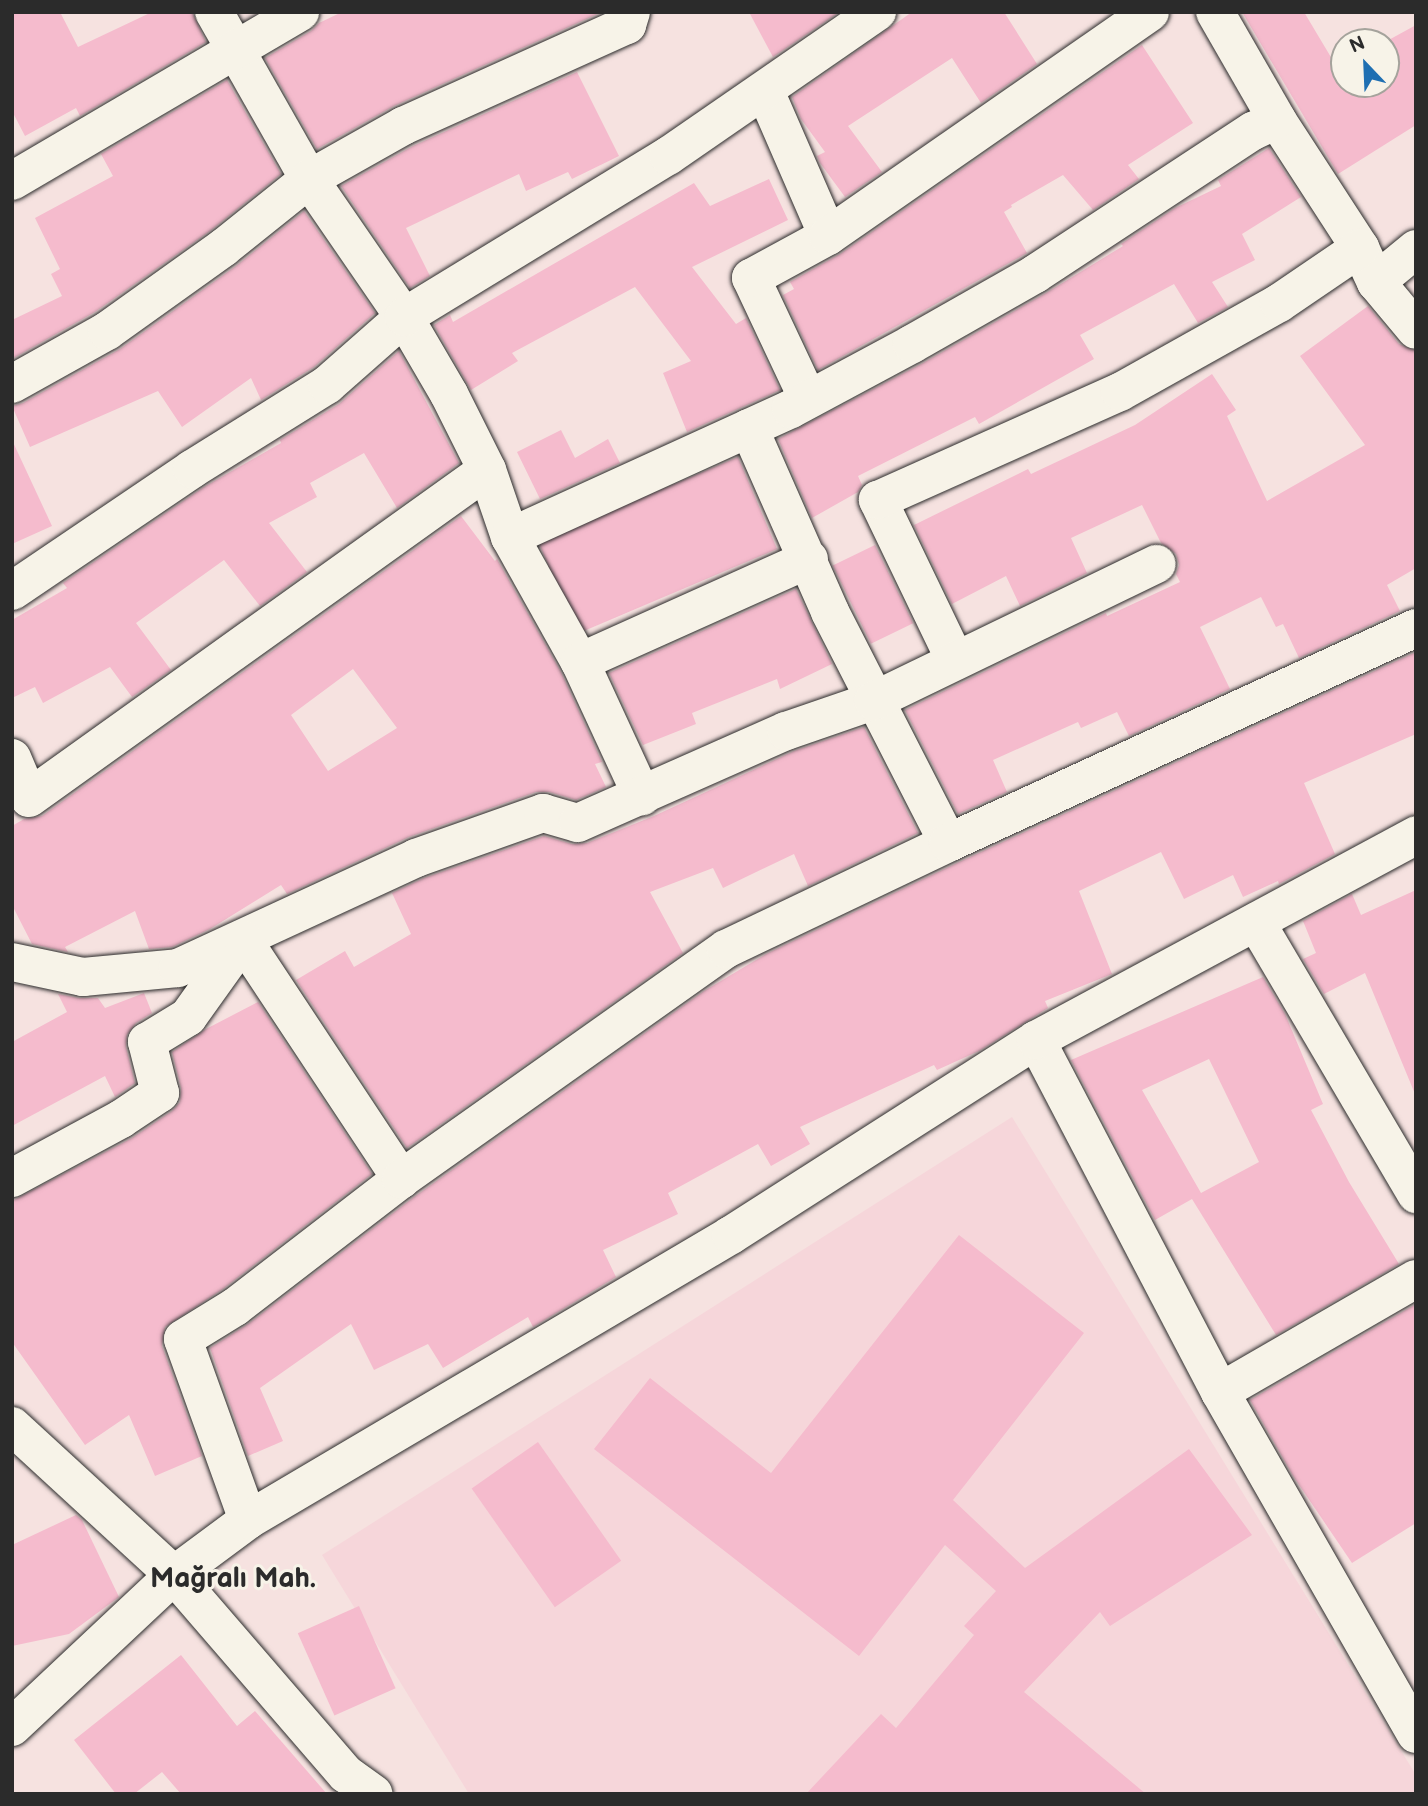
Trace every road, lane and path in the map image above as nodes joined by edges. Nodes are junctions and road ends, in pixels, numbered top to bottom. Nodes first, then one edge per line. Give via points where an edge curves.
1 (214, 12) edge
2 (300, 12) edge
3 (631, 12) edge
4 (877, 12) edge
5 (1150, 12) edge
6 (1215, 12) edge
7 (233, 50) junction
8 (765, 91) junction
9 (1277, 120) junction
10 (309, 179) junction
11 (12, 181) edge
12 (828, 236) junction
13 (1360, 248) junction
14 (1416, 249) edge
15 (1376, 282) junction
16 (404, 317) junction
17 (1416, 330) edge
18 (12, 384) edge
19 (808, 399) junction
20 (749, 428) junction
21 (487, 470) junction
22 (510, 537) junction
23 (809, 559) junction
24 (1157, 564) dead end
25 (12, 591) edge
26 (1416, 628) edge
27 (955, 660) junction
28 (580, 662) junction
29 (873, 701) junction
30 (12, 758) edge
31 (642, 796) junction
32 (1416, 835) edge
33 (948, 843) junction
34 (1256, 922) junction
35 (243, 940) junction
36 (12, 962) edge
37 (1036, 1040) junction
38 (12, 1178) edge
39 (401, 1179) junction
40 (1416, 1194) edge
41 (1416, 1279) edge
42 (1220, 1392) junction
43 (12, 1426) edge
44 (248, 1520) junction
45 (174, 1576) junction
46 (12, 1727) edge
47 (1416, 1734) edge
48 (349, 1787) edge

1 - 7 street
2 - 7 street
3 - 10 street via 627,25 403,127
4 - 8 street
5 - 12 street
6 - 9 street
7 - 10 street
7 - 11 street
8 - 12 street
8 - 16 street via 668,156
9 - 13 street
9 - 19 street via 1253,131 1035,274
10 - 16 street
10 - 18 street via 107,331
12 - 19 street via 751,278
13 - 15 street
13 - 27 street via 1279,303 1120,392 878,500
14 - 15 street
15 - 17 street
16 - 21 street
16 - 25 street via 327,385 192,469
19 - 20 street
20 - 22 street
20 - 23 street
21 - 22 street
21 - 30 street via 29,798
22 - 28 street
23 - 28 street
23 - 29 street
24 - 27 street
26 - 33 street
27 - 29 street
28 - 31 street
29 - 31 street via 786,731
29 - 33 street
31 - 35 street via 578,823 543,813 415,858
32 - 34 street
33 - 39 street via 726,949
34 - 37 street
34 - 40 street
35 - 36 street via 178,968 83,977
35 - 38 street via 188,1017 147,1042 160,1093
35 - 39 street
37 - 42 street
37 - 44 street via 731,1235
39 - 44 street via 235,1307 183,1339
41 - 42 street
42 - 47 street
43 - 45 street
44 - 45 street
45 - 46 street
45 - 48 street

